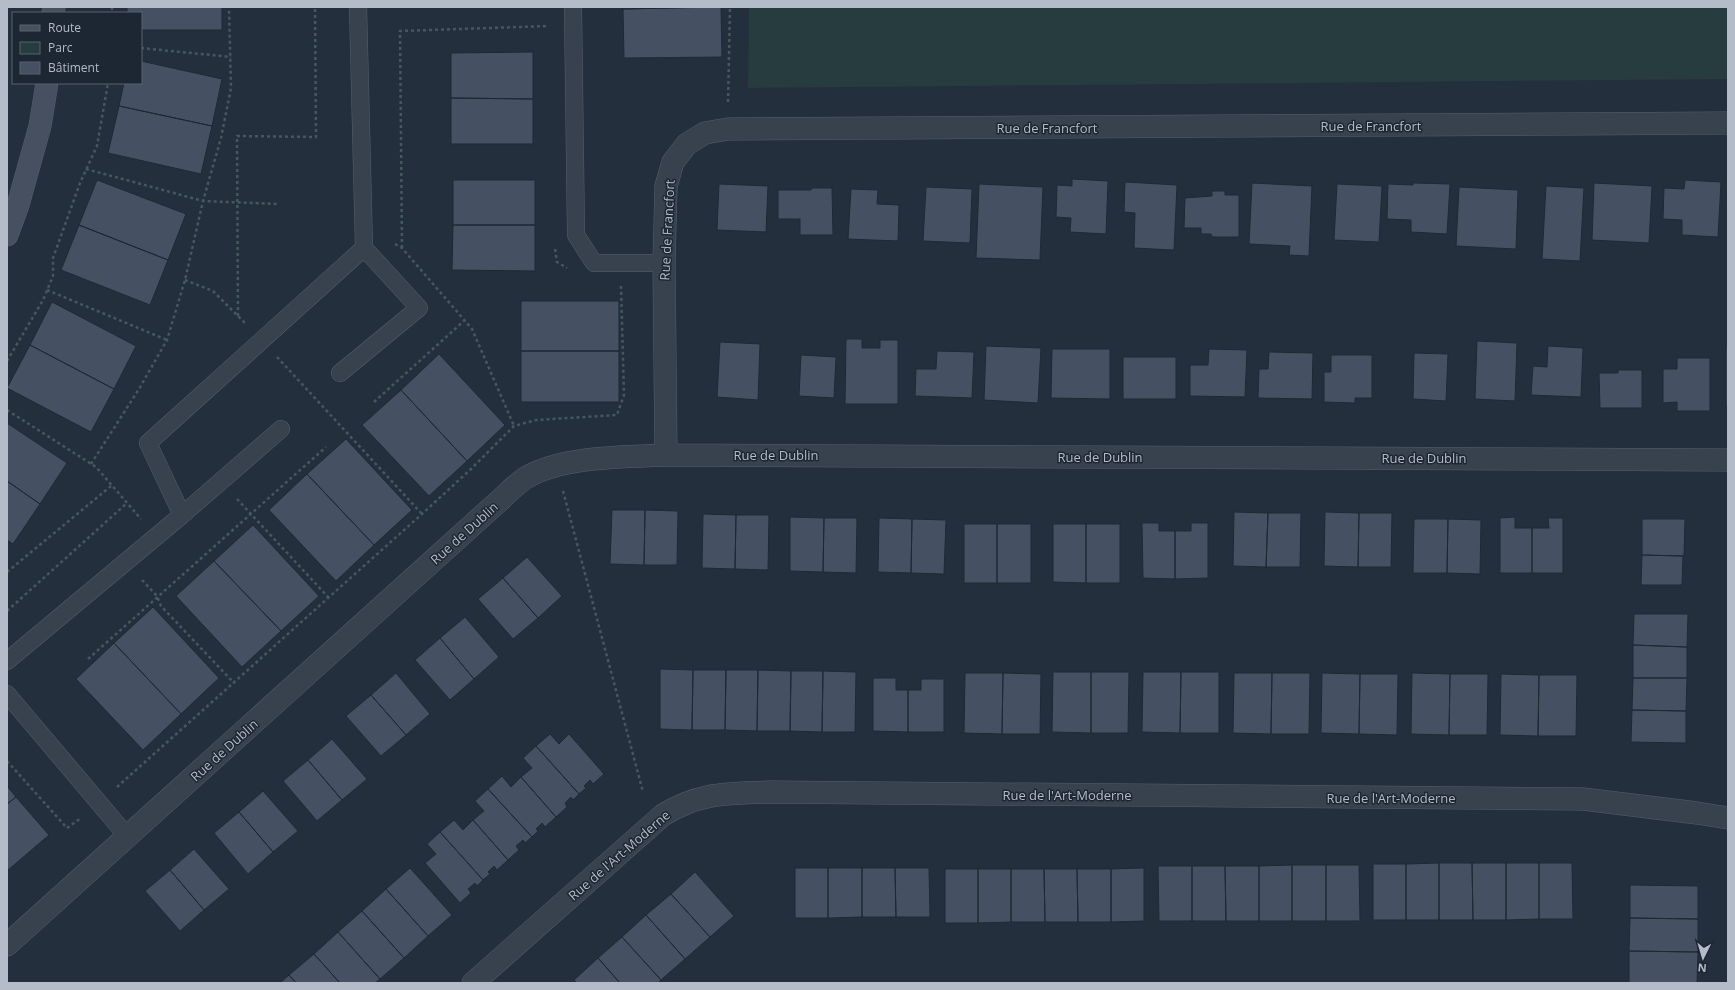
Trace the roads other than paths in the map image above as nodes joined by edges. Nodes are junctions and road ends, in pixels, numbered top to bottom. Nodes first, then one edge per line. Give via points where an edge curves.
1 (358, 7) edge
2 (573, 7) edge
3 (47, 84) edge
4 (1728, 123) edge
5 (7, 235) edge
6 (364, 243) junction
7 (664, 263) junction
8 (340, 373) dead end
9 (281, 429) dead end
10 (666, 455) junction
11 (1728, 460) edge
12 (182, 514) junction
13 (7, 661) edge
14 (7, 694) edge
15 (1728, 818) edge
16 (127, 836) junction
17 (7, 945) edge
18 (473, 983) edge

1 - 6 lane
2 - 7 lane via 576,234 594,263
3 - 5 main road via 40,126
4 - 7 street, Rue de Francfort via 728,129 705,133 687,144 672,162 666,186
6 - 8 lane via 419,308
6 - 12 lane via 148,443
7 - 10 street, Rue de Francfort
9 - 12 lane
10 - 11 street, Rue de Dublin
10 - 16 street, Rue de Dublin via 602,458 556,466 527,477
12 - 13 lane
14 - 16 lane
15 - 18 street, Rue de l'Art-Moderne via 1583,799 777,792 720,794 694,799 663,815
16 - 17 street, Rue de Dublin

